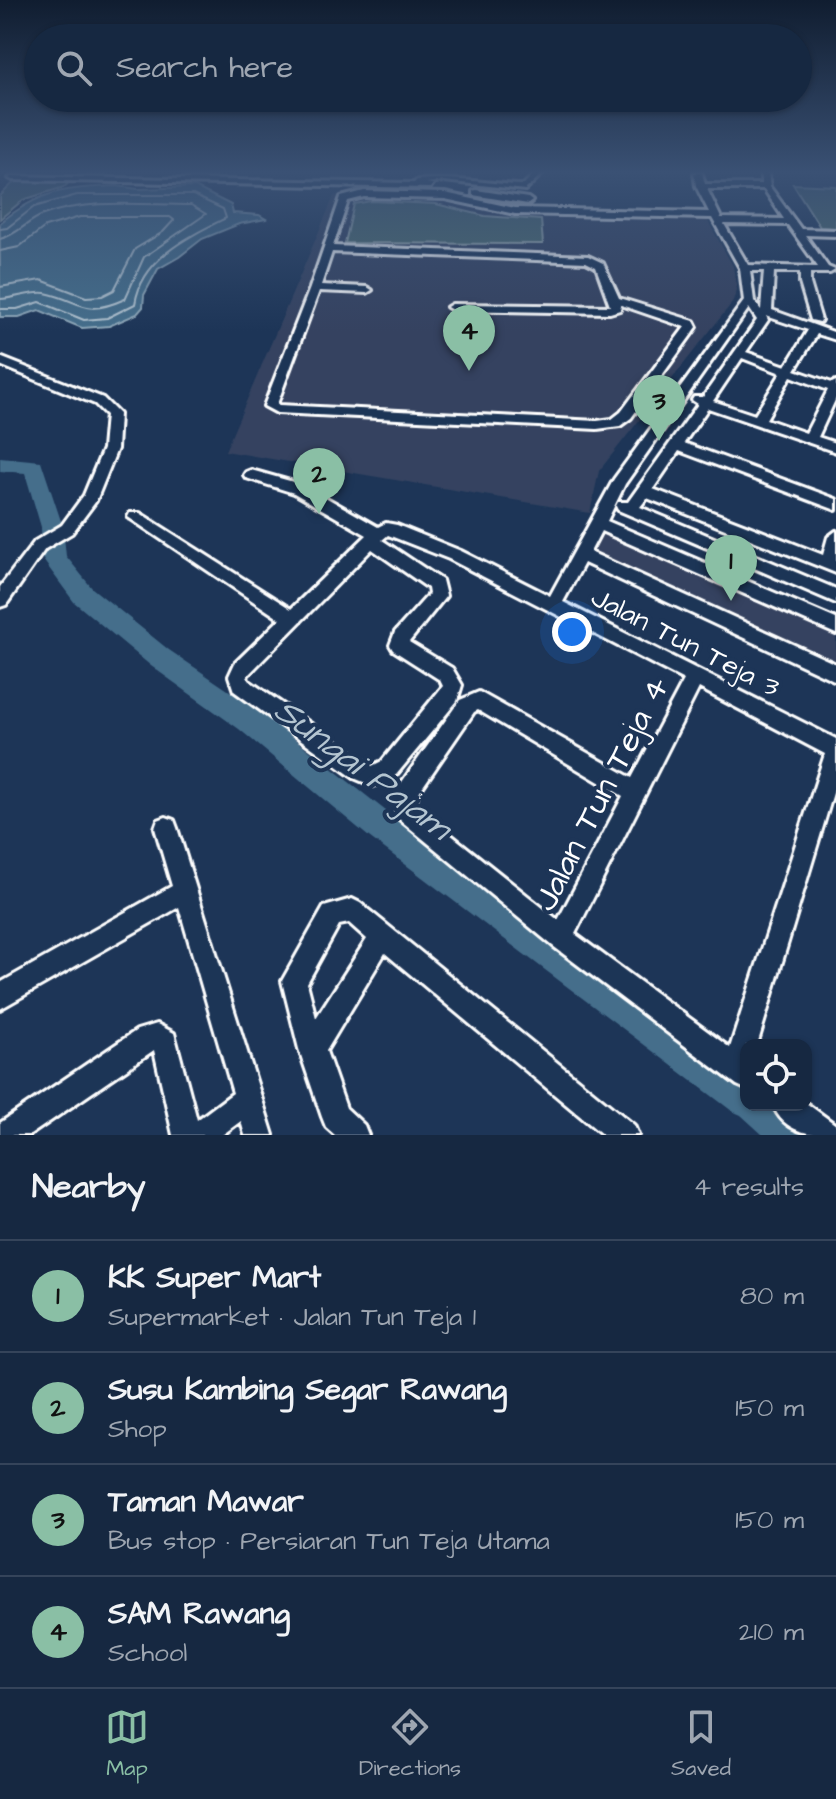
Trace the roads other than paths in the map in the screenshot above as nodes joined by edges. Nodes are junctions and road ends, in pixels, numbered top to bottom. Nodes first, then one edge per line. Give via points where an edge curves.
1 (336, 226) edge
2 (721, 226) edge
3 (794, 226) edge
4 (798, 232) junction
5 (836, 233) edge
6 (329, 249) junction
7 (745, 268) junction
8 (769, 268) junction
9 (805, 269) junction
10 (831, 270) edge
11 (315, 288) junction
12 (367, 290) dead end
13 (615, 300) junction
14 (749, 301) junction
15 (452, 307) dead end
16 (764, 313) junction
17 (815, 324) junction
18 (836, 337) edge
19 (741, 354) junction
20 (0, 361) edge
21 (789, 371) junction
22 (835, 386) edge
23 (683, 394) junction
24 (706, 403) junction
25 (758, 421) junction
26 (810, 439) junction
27 (677, 445) junction
28 (836, 448) edge
29 (251, 475) dead end
30 (644, 491) junction
31 (610, 501) junction
32 (836, 505) edge
33 (631, 509) junction
34 (135, 517) dead end
35 (598, 523) junction
36 (382, 535) junction
37 (836, 537) edge
38 (581, 555) junction
39 (832, 566) edge
40 (836, 596) edge
41 (0, 600) edge
42 (554, 604) junction
43 (292, 618) junction
44 (836, 627) edge
45 (836, 673) edge
46 (695, 677) junction
47 (836, 750) edge
48 (636, 792) junction
49 (166, 828) dead end
50 (185, 891) junction
51 (381, 938) junction
52 (561, 938) junction
53 (0, 997) edge
54 (752, 1039) edge
55 (312, 1049) junction
56 (740, 1072) edge
57 (248, 1099) junction
58 (794, 1111) edge
59 (6, 1135) edge
60 (187, 1135) edge
61 (199, 1135) edge
62 (259, 1135) edge
63 (354, 1135) edge
64 (624, 1135) edge
65 (827, 1135) edge

1 - 6 street
2 - 7 street
3 - 4 street
4 - 5 street
4 - 10 street
6 - 11 street
6 - 13 street via 588,259 600,265
7 - 8 street
7 - 14 street
8 - 9 street
8 - 16 street
9 - 10 street
9 - 17 street
11 - 12 street
11 - 13 street via 271,400 270,406 277,409 615,423 691,327 687,321
13 - 15 street via 616,308 610,310
14 - 16 street
14 - 23 street
16 - 17 street
16 - 19 street
17 - 18 street
17 - 21 street
19 - 21 street
19 - 24 street
20 - 41 street via 99,401 113,414 110,449 91,497 67,529 40,545
21 - 22 street
21 - 25 street
22 - 26 street
23 - 24 street
23 - 31 street
24 - 25 street
24 - 27 street
25 - 26 street
26 - 28 street
27 - 30 street
27 - 32 street
29 - 36 street via 299,489
30 - 33 street
30 - 39 street
31 - 33 street
31 - 35 street
33 - 40 street
34 - 43 street
35 - 38 street
35 - 44 street
36 - 42 street, Jalan Tun Teja 3 via 455,555
36 - 43 street
36 - 43 street via 436,585 438,596 399,645 446,674 453,685 389,768 373,776 361,771 241,685 241,669
37 - 39 street
38 - 42 street
38 - 45 street
42 - 46 street, Jalan Tun Teja 3
46 - 47 street, Jalan Tun Teja 3
46 - 48 street, Jalan Tun Teja 4
47 - 54 street
48 - 52 street, Jalan Tun Teja 4
48 - 52 street via 479,701 467,706 409,789 406,812
49 - 50 street
50 - 53 street
50 - 57 street
51 - 55 street
51 - 55 street via 352,911 332,915 294,981
51 - 64 street
52 - 56 street
55 - 63 street via 336,1117
57 - 61 street
57 - 62 street
58 - 65 street
59 - 60 street via 146,1039 157,1037 165,1042

